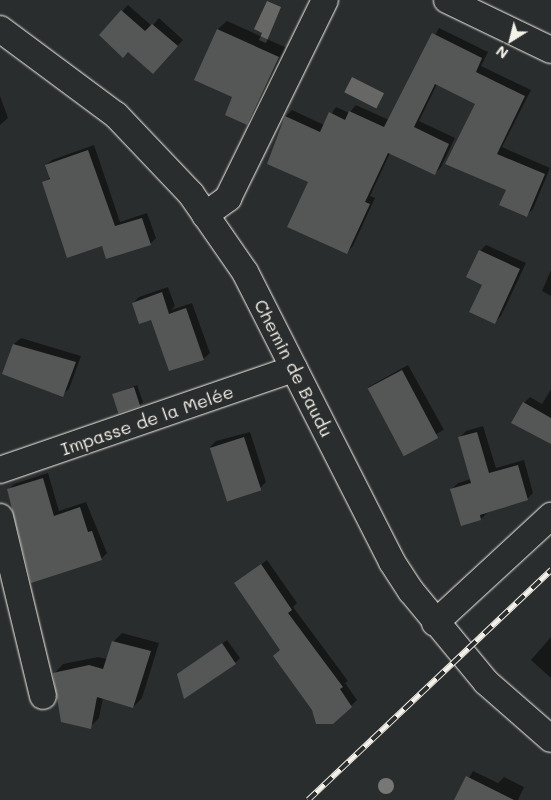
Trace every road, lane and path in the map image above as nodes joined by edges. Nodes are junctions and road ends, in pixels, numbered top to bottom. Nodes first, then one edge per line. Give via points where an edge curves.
1 (325, 0) edge
2 (447, 0) edge
3 (0, 29) edge
4 (551, 50) edge
5 (205, 214) junction
6 (294, 369) junction
7 (0, 470) edge
8 (551, 516) edge
9 (0, 517) edge
10 (435, 623) junction
11 (44, 696) dead end
12 (551, 739) edge

1 - 5 street via 228,198
2 - 4 street
3 - 5 street, Chemin de Baudu via 116,114 191,194
5 - 6 street, Chemin de Baudu via 245,272
6 - 7 street, Impasse de la Melée
6 - 10 street, Chemin de Baudu via 392,562
8 - 10 street
9 - 11 street
10 - 12 street, Chemin de Baudu via 486,682

